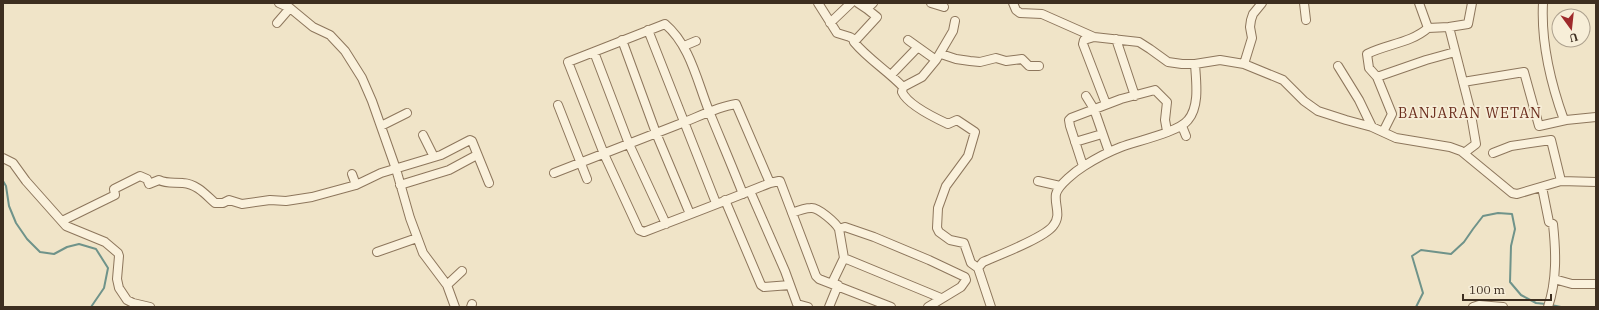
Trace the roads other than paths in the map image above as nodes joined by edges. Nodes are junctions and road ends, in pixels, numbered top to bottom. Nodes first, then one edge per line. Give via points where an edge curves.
1 (279, 3) edge
2 (818, 3) edge
3 (851, 3) edge
4 (858, 3) edge
5 (931, 3) edge
6 (1013, 3) edge
7 (1262, 3) edge
8 (1304, 3) edge
9 (1419, 3) edge
10 (1472, 3) edge
11 (1543, 3) edge
12 (870, 6) edge
13 (944, 6) dead end
14 (290, 8) junction
15 (955, 20) dead end
16 (1306, 20) dead end
17 (277, 23) dead end
18 (830, 23) junction
19 (1449, 27) junction
20 (1428, 28) junction
21 (648, 30) junction
22 (1094, 37) junction
23 (1116, 39) junction
24 (622, 40) junction
25 (855, 40) junction
26 (908, 40) dead end
27 (696, 41) dead end
28 (684, 46) junction
29 (917, 48) junction
30 (594, 52) junction
31 (1455, 52) junction
32 (938, 57) junction
33 (1195, 64) junction
34 (1244, 64) junction
35 (1040, 66) dead end
36 (1338, 66) dead end
37 (891, 75) junction
38 (1376, 77) junction
39 (1463, 82) junction
40 (904, 87) junction
41 (1086, 96) dead end
42 (1135, 96) junction
43 (1106, 104) junction
44 (558, 105) dead end
45 (1094, 109) junction
46 (710, 112) junction
47 (407, 113) dead end
48 (1596, 117) edge
49 (1564, 120) junction
50 (685, 122) junction
51 (381, 126) junction
52 (1182, 126) junction
53 (1372, 127) junction
54 (1167, 131) junction
55 (1383, 132) junction
56 (656, 133) junction
57 (1102, 134) junction
58 (423, 135) dead end
59 (1186, 136) dead end
60 (1075, 142) junction
61 (629, 144) junction
62 (1108, 152) junction
63 (1464, 152) junction
64 (1494, 153) dead end
65 (604, 154) junction
66 (475, 156) dead end
67 (434, 157) junction
68 (3, 158) edge
69 (580, 163) junction
70 (1083, 166) junction
71 (396, 169) junction
72 (554, 173) dead end
73 (352, 174) dead end
74 (587, 179) dead end
75 (1038, 181) dead end
76 (1561, 181) junction
77 (1596, 182) edge
78 (489, 183) dead end
79 (770, 183) junction
80 (400, 184) junction
81 (356, 185) junction
82 (1060, 186) junction
83 (1542, 187) junction
84 (747, 192) junction
85 (725, 200) junction
86 (716, 203) junction
87 (792, 213) junction
88 (690, 214) junction
89 (62, 221) junction
90 (666, 224) junction
91 (839, 229) junction
92 (417, 238) junction
93 (377, 252) dead end
94 (844, 258) junction
95 (976, 267) junction
96 (462, 271) dead end
97 (1554, 279) junction
98 (835, 284) junction
99 (1596, 284) edge
100 (447, 285) junction
101 (790, 285) junction
102 (941, 298) junction
103 (798, 305) edge
104 (150, 307) edge
105 (455, 307) edge
106 (808, 307) edge
107 (829, 307) edge
108 (891, 307) edge
109 (928, 307) edge
110 (991, 307) edge
111 (1473, 307) edge
112 (1503, 307) edge
113 (1548, 307) edge

1 - 14 street
2 - 18 street
3 - 18 street
4 - 12 street
5 - 13 street
6 - 22 street via 1020,13 1042,14
7 - 34 street via 1251,20 1252,38
8 - 16 street
9 - 20 street
10 - 19 street via 1468,24
11 - 49 street via 1543,33
12 - 25 street via 877,17
14 - 17 street
14 - 51 street via 313,27 330,35 345,51 362,78
15 - 32 street via 953,31
18 - 25 street via 838,34 850,36
19 - 20 street
19 - 31 street
20 - 38 street via 1415,37 1367,54 1369,68
21 - 24 street
21 - 28 street via 665,24
21 - 50 street
22 - 23 street
22 - 43 street via 1084,40 1083,44
23 - 33 street via 1139,42 1168,62
23 - 42 street
24 - 30 street
24 - 56 street
25 - 37 street via 872,60
26 - 29 street
27 - 28 street
28 - 46 street
29 - 32 street
29 - 37 street
30 - 61 street
30 - 65 street via 568,62
31 - 38 street
31 - 39 street
32 - 35 street via 970,62 996,58 1006,61 1022,59 1029,66
32 - 40 street via 922,77
33 - 34 street via 1220,60
33 - 52 street via 1194,111
34 - 53 street via 1283,80 1318,111
36 - 53 street
37 - 40 street
38 - 55 street via 1392,114
39 - 49 street via 1524,72 1538,125
39 - 63 street via 1476,144
40 - 95 street via 902,94 926,112 948,124 957,120 975,132 968,156 946,186 938,208 938,230 950,240 963,242 971,263
41 - 45 street
42 - 43 street
42 - 54 street via 1158,91 1168,104 1165,120
43 - 45 street
44 - 69 street
45 - 57 street
45 - 60 street via 1070,119
46 - 50 street
46 - 79 street via 732,105 737,106
46 - 84 street
47 - 51 street
48 - 49 street
50 - 56 street
50 - 86 street
51 - 71 street
52 - 54 street
52 - 59 street
53 - 55 street
54 - 62 street
55 - 63 street via 1396,138 1450,147
56 - 61 street
56 - 88 street
57 - 60 street
57 - 62 street
58 - 67 street
60 - 70 street
61 - 65 street
61 - 90 street
62 - 70 street
63 - 83 street via 1510,192 1517,194
64 - 76 street via 1511,146 1550,140
65 - 69 street
65 - 90 street via 639,230 644,232
66 - 80 street via 449,170
67 - 71 street
67 - 78 street via 472,140
68 - 89 street via 13,163
69 - 72 street
69 - 74 street
70 - 82 street
71 - 80 street
71 - 81 street
73 - 81 street
75 - 82 street
76 - 77 street
76 - 83 street
79 - 84 street
79 - 87 street via 780,182
80 - 92 street
81 - 89 street via 286,201 270,200 242,204 229,200 215,204 205,193 185,183 165,183 159,180 150,184 140,176 114,189 115,195
82 - 95 street via 1057,193 1058,210 1055,224 1047,232
83 - 97 street via 1549,222 1553,224
84 - 85 street
84 - 101 street
85 - 86 street
85 - 101 street via 761,285
86 - 88 street
87 - 91 street via 815,208
87 - 98 street via 816,276
88 - 90 street
89 - 104 street via 70,228 105,242 118,253 119,288 127,300
91 - 94 street
91 - 102 street via 844,227 874,237 965,277 966,280 961,287
92 - 93 street
92 - 100 street via 423,253
94 - 98 street
94 - 102 street
95 - 110 street
96 - 100 street
97 - 99 street via 1572,284
97 - 113 street
98 - 107 street
98 - 108 street
100 - 105 street
101 - 103 street
102 - 109 street
103 - 106 street
111 - 112 street

